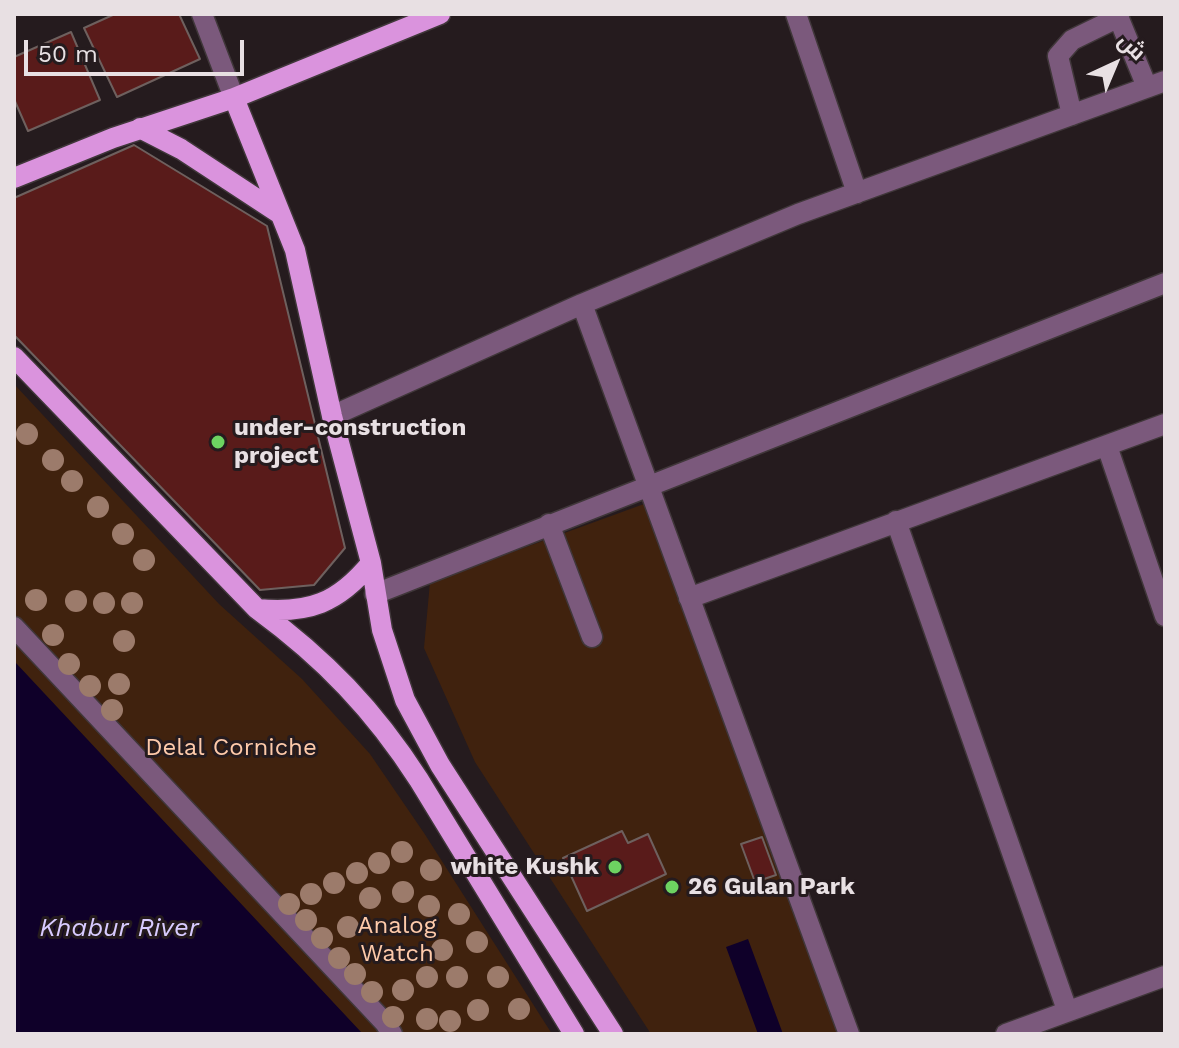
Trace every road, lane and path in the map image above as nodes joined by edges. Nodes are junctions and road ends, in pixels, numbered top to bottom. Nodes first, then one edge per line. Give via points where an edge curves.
1 (202, 14) edge
2 (440, 14) edge
3 (796, 14) edge
4 (1118, 16) edge
5 (410, 20) edge
6 (1156, 84) edge
7 (234, 98) junction
8 (1072, 115) junction
9 (140, 128) junction
10 (14, 178) edge
11 (857, 193) junction
12 (280, 214) junction
13 (1165, 283) edge
14 (582, 304) junction
15 (14, 357) edge
16 (332, 416) junction
17 (1165, 424) edge
18 (1107, 446) junction
19 (650, 485) junction
20 (896, 521) junction
21 (549, 524) junction
22 (371, 563) junction
23 (375, 594) junction
24 (689, 598) junction
25 (257, 609) junction
26 (1165, 616) edge
27 (14, 627) edge
28 (592, 637) dead end
29 (1165, 976) edge
30 (1067, 1010) junction
31 (392, 1034) edge
32 (574, 1034) edge
33 (613, 1034) edge
34 (849, 1034) edge
35 (1006, 1034) edge

1 - 7 street
2 - 5 main road
3 - 11 street
4 - 6 street
4 - 8 street via 1072,40 1058,56
5 - 7 main road
6 - 8 street
7 - 9 main road
7 - 12 main road
8 - 11 street
9 - 10 main road
9 - 12 main road
11 - 14 street
12 - 16 main road via 295,250
13 - 19 street
14 - 16 street
14 - 19 street
15 - 25 main road
16 - 22 main road
17 - 18 street
18 - 20 street
18 - 26 street
19 - 21 street
19 - 24 street
20 - 24 street
20 - 30 street
21 - 23 street
21 - 28 street
22 - 23 main road
22 - 25 main road via 354,583 309,608
23 - 33 main road via 392,665 421,733
24 - 34 street
25 - 32 main road via 331,669 393,741
27 - 31 street
29 - 30 street
30 - 35 street

